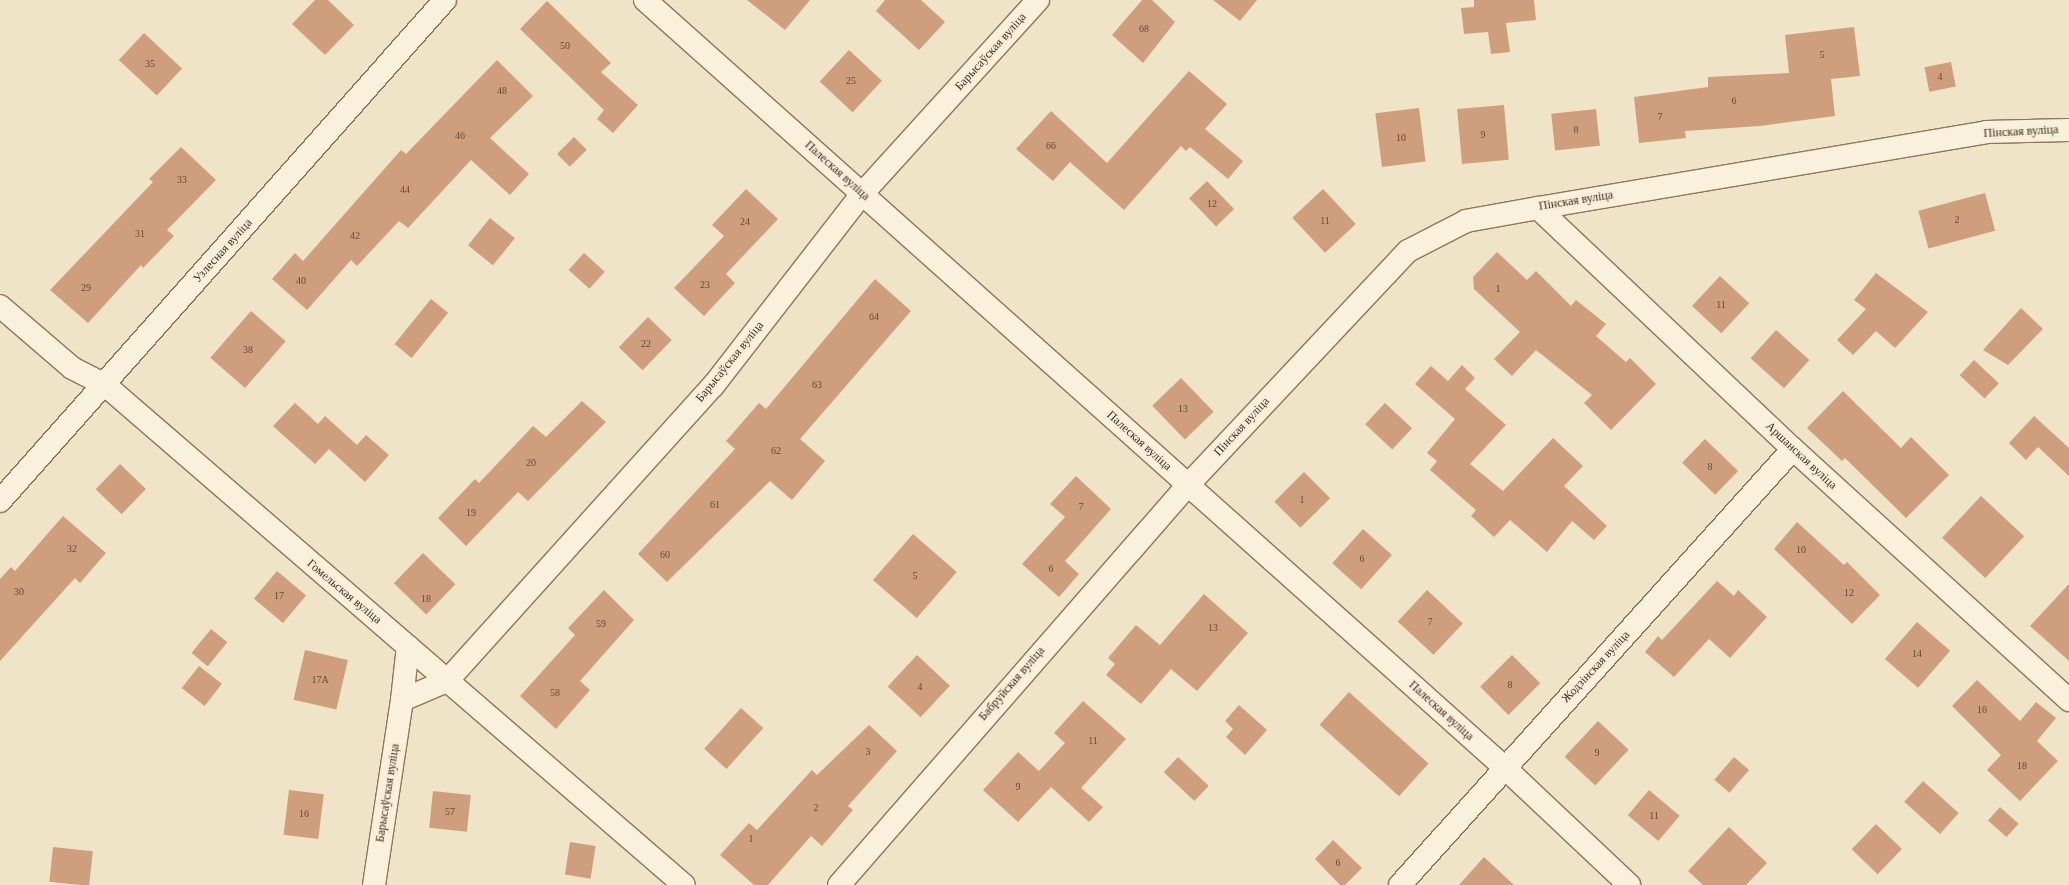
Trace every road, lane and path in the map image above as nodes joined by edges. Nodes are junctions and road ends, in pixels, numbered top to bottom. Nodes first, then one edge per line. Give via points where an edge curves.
1 (445, 0) edge
2 (645, 0) edge
3 (1038, 0) edge
4 (2069, 130) edge
5 (862, 194) junction
6 (1538, 208) junction
7 (0, 306) edge
8 (104, 384) junction
9 (1793, 450) junction
10 (1188, 484) junction
11 (0, 501) edge
12 (408, 646) junction
13 (447, 681) junction
14 (402, 700) junction
15 (2069, 700) edge
16 (1504, 766) junction
17 (374, 885) edge
18 (684, 885) edge
19 (839, 885) edge
20 (1400, 885) edge
21 (1629, 885) edge

1 - 8 street, Узлесная вуліца
2 - 5 street, Палеская вуліца
3 - 5 street, Барысаўская вуліца
4 - 6 street, Пінская вуліца via 1986,132
5 - 10 street, Палеская вуліца
5 - 13 street, Барысаўская вуліца via 713,386
6 - 9 street, Аршанская вуліца
6 - 10 street, Пінская вуліца via 1466,221 1408,251
7 - 8 street, Гомельская вуліца via 72,368
8 - 11 street, Узлесная вуліца
8 - 12 street, Гомельская вуліца
9 - 15 street, Аршанская вуліца
9 - 16 street, Жодзінская вуліца
10 - 16 street, Палеская вуліца
10 - 19 street, Бабруйская вуліца
12 - 13 street, Гомельская вуліца
12 - 14 street, Барысаўская вуліца
13 - 14 street, Барысаўская вуліца
13 - 18 street, Гомельская вуліца
14 - 17 street, Барысаўская вуліца
16 - 20 street, Жодзінская вуліца
16 - 21 street, Палеская вуліца

